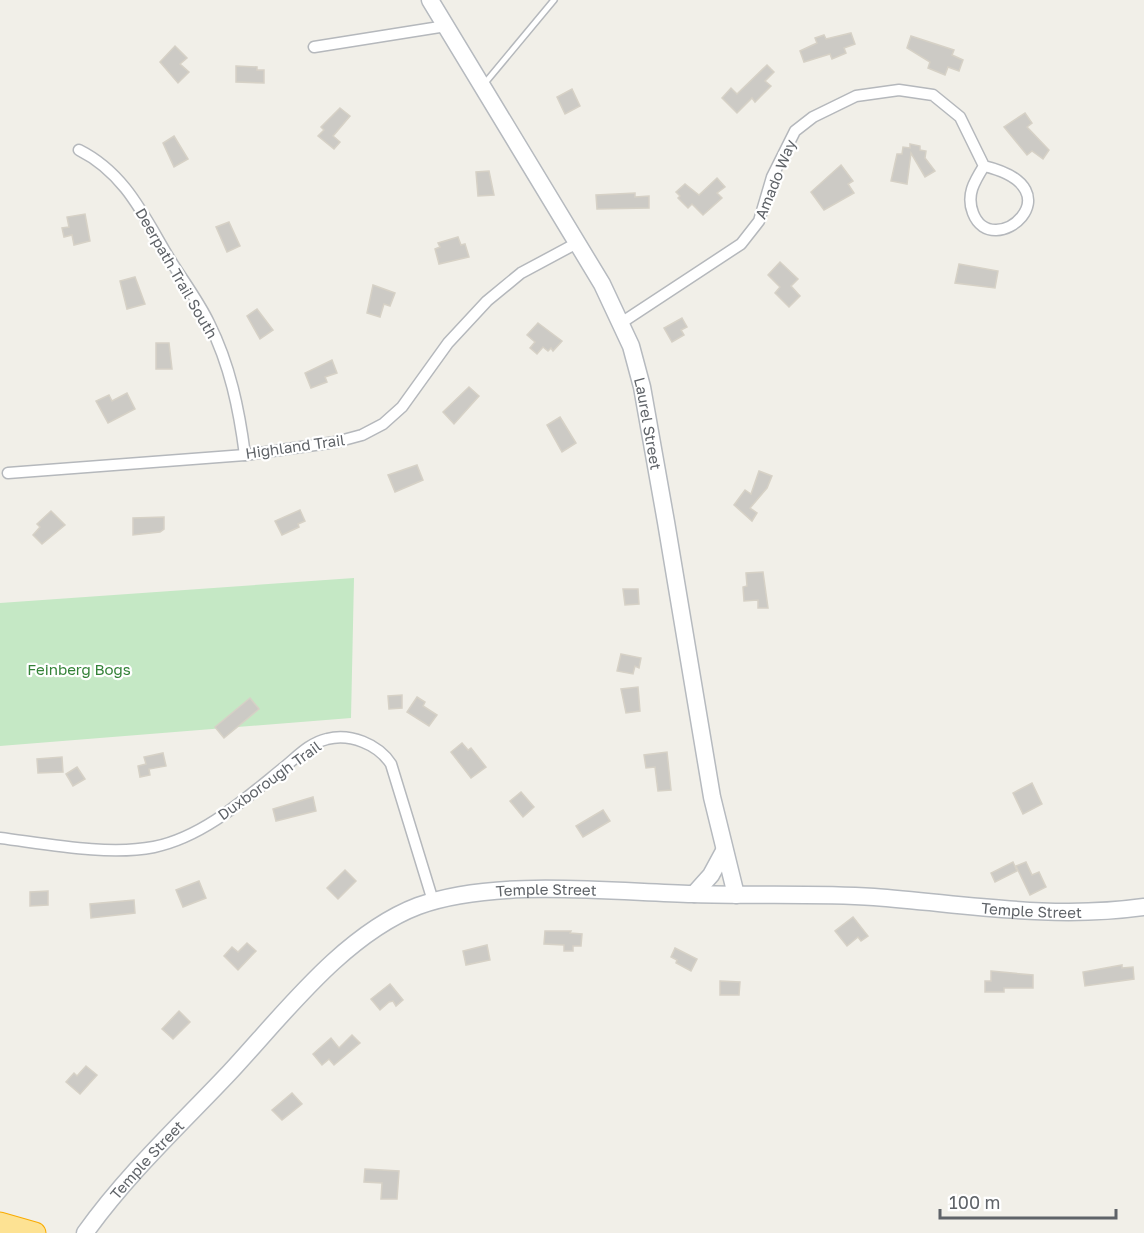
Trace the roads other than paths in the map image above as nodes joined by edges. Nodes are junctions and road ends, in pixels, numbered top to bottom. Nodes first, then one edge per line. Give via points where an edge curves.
1 (430, 0) edge
2 (554, 0) edge
3 (446, 26) junction
4 (314, 47) dead end
5 (482, 87) junction
6 (79, 150) dead end
7 (984, 166) junction
8 (577, 243) junction
9 (621, 323) junction
10 (245, 454) junction
11 (8, 473) dead end
12 (0, 838) edge
13 (724, 851) junction
14 (694, 894) junction
15 (736, 895) junction
16 (433, 901) junction
17 (1144, 907) edge
18 (0, 1223) edge
19 (88, 1230) edge
20 (35, 1233) edge

1 - 3 main road, Laurel Street
2 - 5 lane
3 - 4 street
3 - 5 main road, Laurel Street
5 - 8 main road, Laurel Street
6 - 10 street, Deerpath Trail South via 101,161 130,194 209,322 232,384
7 - 7 street via 973,183 969,200 974,217 990,229 1006,230 1021,220 1028,203 1025,187 1012,175
7 - 9 street, Amado Way via 960,117 933,95 899,90 856,96 813,117 795,131 772,177 759,221 741,244
8 - 9 main road, Laurel Street
8 - 10 street, Highland Trail via 521,273 487,301 448,343 411,397 382,424 336,442
9 - 13 main road, Laurel Street via 642,387
10 - 11 street, Highland Trail
12 - 16 street, Duxborough Trail via 107,848 161,845 224,813 310,746 326,739 353,740 376,748 391,764
13 - 14 main road via 711,875
13 - 15 main road, Laurel Street
14 - 15 main road, Temple Street
14 - 16 main road, Temple Street via 556,889
15 - 17 main road, Temple Street via 858,896 1038,913
16 - 19 main road, Temple Street via 380,925 338,958 154,1151
18 - 20 highway

